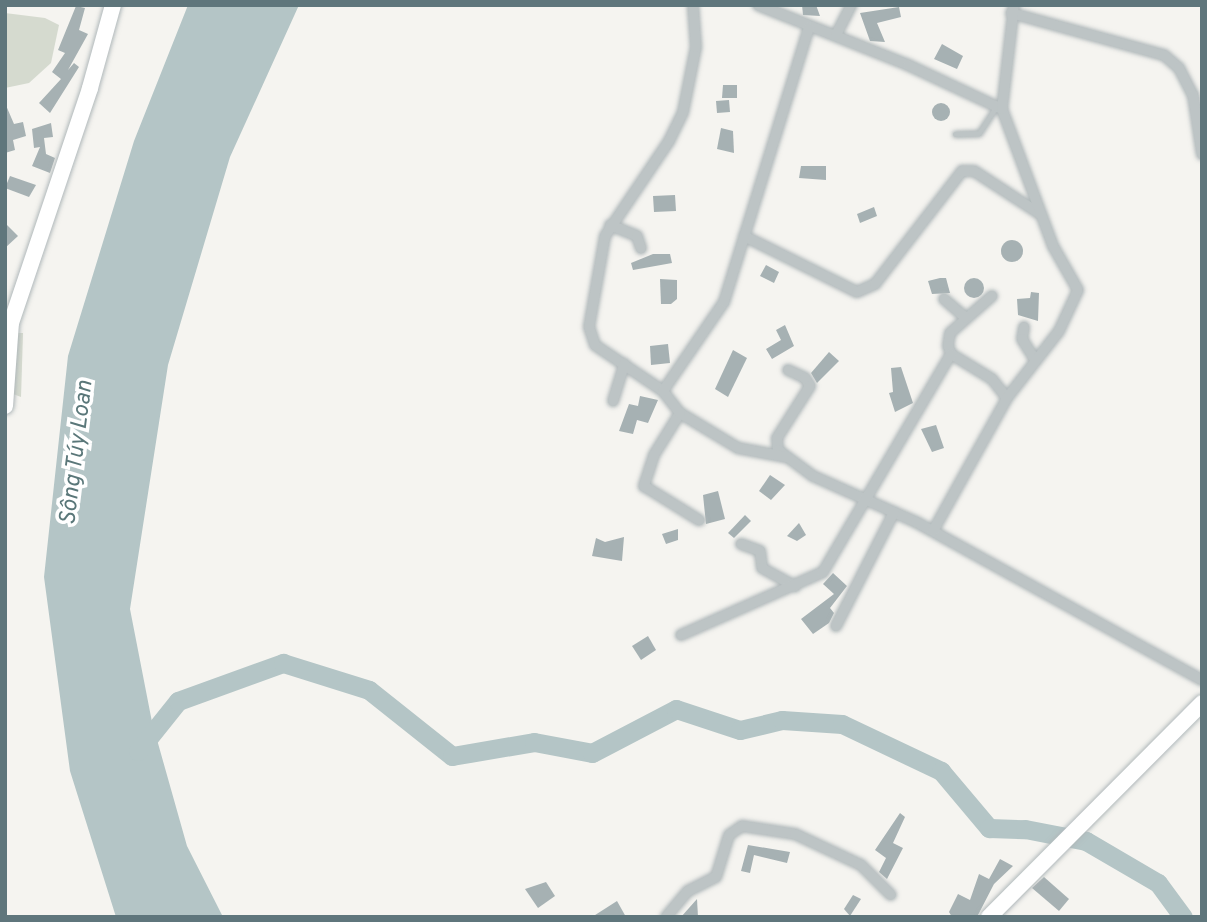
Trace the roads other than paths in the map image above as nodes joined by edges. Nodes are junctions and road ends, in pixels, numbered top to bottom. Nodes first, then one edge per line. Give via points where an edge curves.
1 (113, 5) edge
2 (693, 5) edge
3 (758, 5) edge
4 (851, 5) edge
5 (1013, 9) edge
6 (809, 28) junction
7 (836, 35) junction
8 (999, 108) junction
9 (954, 134) dead end
10 (1202, 154) edge
11 (1041, 214) junction
12 (610, 225) junction
13 (744, 236) junction
14 (641, 248) dead end
15 (992, 296) dead end
16 (944, 299) dead end
17 (965, 317) junction
18 (8, 321) edge
19 (1024, 327) dead end
20 (951, 354) junction
21 (1034, 358) junction
22 (624, 364) junction
23 (788, 370) dead end
24 (663, 391) junction
25 (1007, 398) junction
26 (613, 401) dead end
27 (5, 406) edge
28 (680, 414) junction
29 (789, 457) junction
30 (868, 502) junction
31 (894, 512) junction
32 (699, 520) dead end
33 (933, 531) junction
34 (741, 544) dead end
35 (795, 586) junction
36 (836, 626) dead end
37 (681, 635) dead end
38 (1202, 680) edge
39 (1202, 703) edge
40 (891, 895) dead end
41 (666, 917) edge
42 (989, 917) edge

1 - 18 street via 90,88
2 - 12 street via 695,58 683,112 669,141
3 - 6 street
4 - 7 street
5 - 8 street
5 - 10 street via 1164,55 1179,68 1193,95
6 - 7 street
6 - 13 street
7 - 8 street
8 - 9 lane via 979,132
8 - 11 street
11 - 13 street via 974,171 961,172 875,284 857,292
11 - 21 street via 1078,290 1059,331
12 - 14 street via 637,236
12 - 22 street via 601,246 589,334 595,345
13 - 24 street via 724,302
15 - 17 street
16 - 17 street
17 - 20 street via 947,340
18 - 27 street
19 - 21 street via 1022,339
20 - 25 street via 992,379
20 - 30 street
21 - 25 street
22 - 24 street
22 - 26 street
23 - 29 street via 805,378 810,386 777,438 778,450
24 - 28 street
25 - 33 street
28 - 29 street via 748,452
28 - 32 street via 654,455 644,486
29 - 30 street via 813,476
30 - 31 street
30 - 35 street via 823,572
31 - 33 street
31 - 36 street
33 - 38 street
34 - 35 street via 760,551 762,568
35 - 37 street
39 - 42 street
40 - 41 street via 861,865 795,834 742,827 729,835 716,877 688,891

